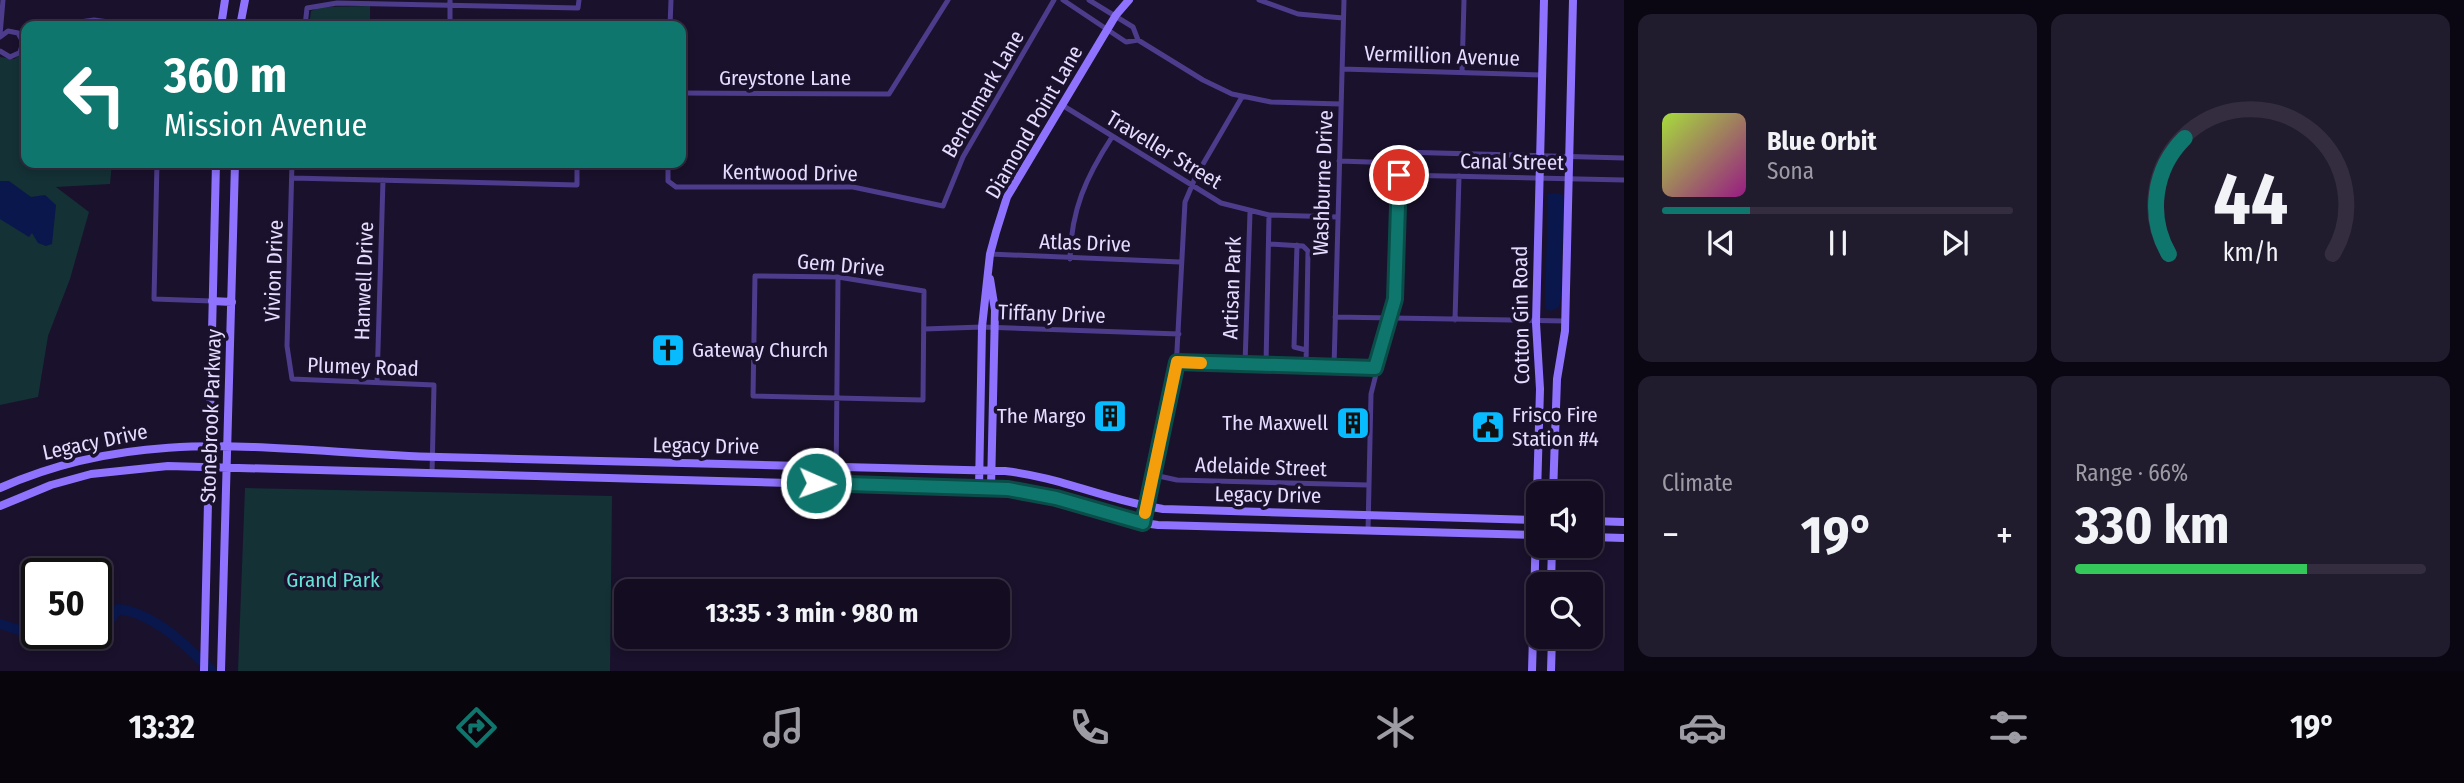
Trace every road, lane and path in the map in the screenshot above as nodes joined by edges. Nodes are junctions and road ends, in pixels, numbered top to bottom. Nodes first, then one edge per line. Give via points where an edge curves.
1 (3, 0) edge
2 (225, 0) edge
3 (245, 0) edge
4 (579, 0) edge
5 (671, 0) edge
6 (948, 0) edge
7 (1054, 0) edge
8 (1063, 0) edge
9 (1089, 0) edge
10 (1129, 0) edge
11 (1259, 0) edge
12 (1344, 0) edge
13 (1464, 0) edge
14 (1544, 0) edge
15 (1573, 0) edge
16 (450, 2) edge
17 (1116, 15) junction
18 (4, 17) junction
19 (1343, 18) junction
20 (222, 21) edge
21 (241, 21) edge
22 (305, 21) edge
23 (450, 21) edge
24 (670, 21) edge
25 (1107, 29) junction
26 (15, 32) junction
27 (21, 33) edge
28 (0, 37) edge
29 (21, 40) edge
30 (1138, 40) junction
31 (21, 49) edge
32 (20, 52) joint
33 (2, 54) edge
34 (1342, 69) junction
35 (1462, 72) junction
36 (1542, 75) junction
37 (686, 93) edge
38 (1242, 97) junction
39 (1341, 104) junction
40 (1062, 105) junction
41 (1112, 137) junction
42 (1539, 156) junction
43 (1569, 156) junction
44 (1624, 158) edge
45 (1339, 161) junction
46 (1399, 163) junction
47 (157, 168) edge
48 (216, 168) edge
49 (235, 168) edge
50 (292, 168) edge
51 (577, 168) edge
52 (668, 168) edge
53 (1399, 175) junction
54 (1459, 176) junction
55 (292, 178) junction
56 (1539, 178) junction
57 (1569, 178) junction
58 (383, 180) junction
59 (1624, 180) edge
60 (1190, 187) junction
61 (943, 206) joint
62 (1250, 212) junction
63 (1269, 215) junction
64 (1338, 218) junction
65 (1269, 244) junction
66 (1297, 245) junction
67 (990, 254) junction
68 (1070, 259) junction
69 (1181, 262) junction
70 (988, 270) junction
71 (838, 277) junction
72 (212, 301) junction
73 (232, 302) junction
74 (1335, 317) junction
75 (1391, 318) junction
76 (1455, 320) junction
77 (1565, 321) junction
78 (1536, 323) junction
79 (982, 327) junction
80 (994, 328) junction
81 (924, 329) junction
82 (1179, 334) junction
83 (1306, 350) junction
84 (1177, 362) junction
85 (1245, 364) junction
86 (1266, 365) junction
87 (1306, 366) junction
88 (1334, 367) junction
89 (1375, 368) junction
90 (292, 379) joint
91 (377, 383) junction
92 (836, 398) junction
93 (1538, 412) junction
94 (1556, 412) junction
95 (210, 447) junction
96 (227, 447) junction
97 (1537, 452) junction
98 (1555, 453) junction
99 (432, 457) junction
100 (618, 461) junction
101 (209, 467) junction
102 (226, 467) junction
103 (836, 467) junction
104 (979, 470) junction
105 (992, 471) junction
106 (432, 474) junction
107 (1154, 475) junction
108 (618, 478) junction
109 (1537, 481) edge
110 (1554, 481) edge
111 (836, 484) junction
112 (1368, 485) junction
113 (1, 487) edge
114 (979, 488) junction
115 (991, 488) junction
116 (2, 505) edge
117 (1146, 507) junction
118 (1368, 515) junction
119 (1526, 520) edge
120 (1603, 521) edge
121 (1624, 522) edge
122 (1143, 523) junction
123 (1368, 531) junction
124 (1526, 535) edge
125 (1603, 537) edge
126 (1624, 538) edge
127 (1536, 558) edge
128 (1552, 649) edge
129 (204, 671) edge
130 (221, 671) edge
131 (1532, 671) edge
132 (1551, 671) edge

1 - 18 street
2 - 20 main road
3 - 21 main road
4 - 16 street via 578,8
5 - 24 street
6 - 37 street, Greystone Lane via 889,94
7 - 61 street, Benchmark Lane via 963,157
8 - 25 street
9 - 17 street
10 - 17 main road, Diamond Point Lane
11 - 19 street via 1298,14
12 - 19 street, Washburne Drive
13 - 35 street
14 - 36 main road, Cotton Gin Road
15 - 43 main road, Cotton Gin Road
16 - 22 street via 337,3 307,8
16 - 23 street
17 - 25 main road, Diamond Point Lane
17 - 30 street via 1133,27
18 - 26 street
18 - 28 street
19 - 34 street, Washburne Drive
25 - 30 street via 1126,42
25 - 40 main road, Diamond Point Lane
26 - 27 street
26 - 28 street
26 - 29 street
30 - 38 street via 1203,80
31 - 32 street
32 - 33 street
34 - 35 street, Vermillion Avenue
34 - 39 street, Washburne Drive
35 - 36 street, Vermillion Avenue
36 - 42 main road, Cotton Gin Road
38 - 39 street
38 - 60 street
39 - 45 street, Washburne Drive
40 - 41 street, Traveller Street
40 - 67 main road, Diamond Point Lane via 1007,197
41 - 60 street, Traveller Street
41 - 68 street via 1077,200
42 - 43 street, Canal Street
42 - 46 street, Canal Street via 1400,152
42 - 56 main road, Cotton Gin Road
43 - 44 street, Canal Street
43 - 57 main road, Cotton Gin Road
45 - 46 street
45 - 64 street, Washburne Drive
46 - 53 street
47 - 72 street via 154,299
48 - 72 main road, Stonebrook Parkway
49 - 73 main road, Stonebrook Parkway
50 - 55 street, Vivion Drive
51 - 58 street via 577,185
52 - 61 street, Kentwood Drive via 668,181 676,187 853,187
53 - 54 street, Canal Street
53 - 75 street
54 - 56 street, Canal Street
54 - 76 street
55 - 58 street
55 - 90 street, Vivion Drive via 287,346
56 - 57 street, Canal Street
56 - 78 main road, Cotton Gin Road
57 - 59 street, Canal Street
57 - 77 main road, Cotton Gin Road
58 - 91 street, Hanwell Drive
60 - 62 street, Traveller Street
60 - 69 street via 1182,218
62 - 63 street, Traveller Street
62 - 85 street, Artisan Park
63 - 64 street, Traveller Street
63 - 65 street, Artisan Park
64 - 74 street, Washburne Drive
65 - 66 street
65 - 86 street, Artisan Park
66 - 83 street via 1308,251
66 - 83 street via 1294,347
67 - 68 street, Atlas Drive
67 - 70 main road, Diamond Point Lane
68 - 69 street, Atlas Drive
69 - 82 street
70 - 79 main road, Diamond Point Lane
70 - 80 main road, Diamond Point Lane
71 - 81 street, Gem Drive via 924,292
71 - 92 street
71 - 92 street, Gem Drive via 755,275 753,396
72 - 73 main road
72 - 95 main road, Stonebrook Parkway
73 - 96 main road, Stonebrook Parkway
74 - 75 street
74 - 88 street, Washburne Drive
75 - 76 street
75 - 89 street
76 - 78 street
77 - 78 street
77 - 94 main road, Cotton Gin Road
78 - 93 main road, Cotton Gin Road
79 - 80 street, Tiffany Drive
79 - 81 street, Tiffany Drive
79 - 104 main road, Diamond Point Lane
80 - 82 street, Tiffany Drive
80 - 105 main road, Diamond Point Lane
81 - 92 street via 923,400
82 - 84 street
83 - 87 street
84 - 85 street
84 - 107 street
85 - 86 street
86 - 87 street
87 - 88 street
88 - 89 street
89 - 112 street
90 - 91 street, Plumey Road
91 - 99 street, Plumey Road via 433,385
92 - 103 street
93 - 94 main road
93 - 97 main road, Cotton Gin Road
94 - 98 main road, Cotton Gin Road
95 - 96 main road, Legacy Drive
95 - 101 main road, Stonebrook Parkway
95 - 113 main road, Legacy Drive via 147,447 96,456
96 - 99 main road, Legacy Drive
96 - 102 main road, Stonebrook Parkway
97 - 98 main road
97 - 109 main road, Cotton Gin Road
98 - 110 main road, Cotton Gin Road
99 - 100 main road, Legacy Drive
99 - 106 street
100 - 103 main road, Legacy Drive
100 - 108 main road
101 - 102 main road, Legacy Drive
101 - 116 main road, Legacy Drive via 143,467 91,474
101 - 129 main road, Stonebrook Parkway
102 - 106 main road, Legacy Drive
102 - 130 main road, Stonebrook Parkway
103 - 104 main road, Legacy Drive
103 - 111 street
104 - 105 main road, Legacy Drive
104 - 114 main road, Diamond Point Lane
105 - 115 main road, Diamond Point Lane
105 - 117 main road, Legacy Drive via 1054,479
106 - 108 main road, Legacy Drive
107 - 112 street, Adelaide Street via 1177,480
107 - 117 street
108 - 111 main road, Legacy Drive
111 - 114 main road, Legacy Drive
112 - 118 street
114 - 115 main road, Legacy Drive
115 - 122 main road, Legacy Drive via 1041,494
117 - 118 main road, Legacy Drive
117 - 122 street
118 - 119 main road, Legacy Drive
118 - 123 street
120 - 121 main road
122 - 123 main road, Legacy Drive
123 - 124 main road, Legacy Drive
125 - 126 main road
127 - 131 main road, Cotton Gin Road
128 - 132 main road

